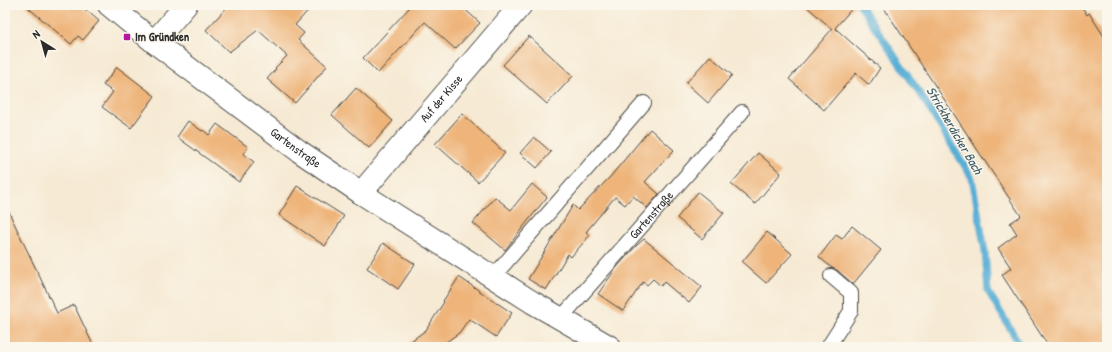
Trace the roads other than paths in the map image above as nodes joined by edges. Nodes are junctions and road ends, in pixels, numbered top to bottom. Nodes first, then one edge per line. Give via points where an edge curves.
1 (109, 5) edge
2 (186, 5) edge
3 (521, 5) edge
4 (154, 42) junction
5 (644, 103) dead end
6 (742, 112) dead end
7 (361, 193) junction
8 (831, 276) dead end
9 (493, 277) junction
10 (561, 318) junction
11 (610, 347) edge
12 (828, 347) edge

1 - 4 street, Gartenstraße
2 - 4 street
3 - 7 street, Auf der Kisse
4 - 7 street, Gartenstraße via 299,151
5 - 9 lane
6 - 10 lane, Gartenstraße
7 - 9 street, Gartenstraße
8 - 12 lane via 851,293 851,311
9 - 10 street, Gartenstraße
10 - 11 street, Gartenstraße

